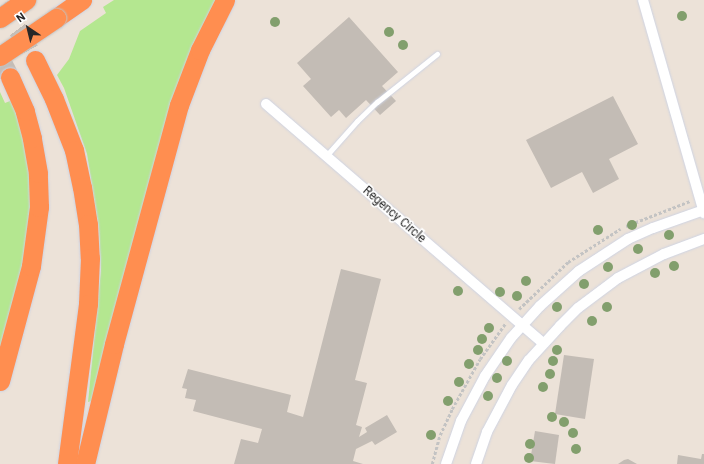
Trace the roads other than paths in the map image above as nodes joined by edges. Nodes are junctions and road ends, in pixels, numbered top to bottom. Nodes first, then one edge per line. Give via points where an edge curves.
1 (26, 0) edge
2 (82, 0) edge
3 (225, 0) edge
4 (644, 0) edge
5 (0, 18) edge
6 (437, 54) dead end
7 (0, 56) edge
8 (35, 60) tunnel mouth
9 (10, 77) tunnel mouth
10 (266, 104) dead end
11 (326, 156) junction
12 (704, 211) edge
13 (704, 240) edge
14 (521, 325) junction
15 (543, 343) junction
16 (0, 381) edge
17 (67, 464) edge
18 (85, 464) edge
19 (446, 464) edge
20 (476, 464) edge

1 - 5 highway, bridge
2 - 7 highway, bridge
3 - 18 highway via 200,50 179,105 114,344
4 - 12 street
6 - 11 lane via 377,102
8 - 17 highway via 74,150 88,224 88,304
9 - 16 highway via 25,111 32,138 38,173 39,207 31,266
10 - 11 street, Regency Circle
11 - 14 street, Regency Circle
12 - 14 street via 653,228 603,254 559,288
13 - 15 street via 664,254 618,278 578,308
14 - 15 street, Regency Circle
14 - 19 street via 478,386 461,421
15 - 20 street via 512,384 487,432

